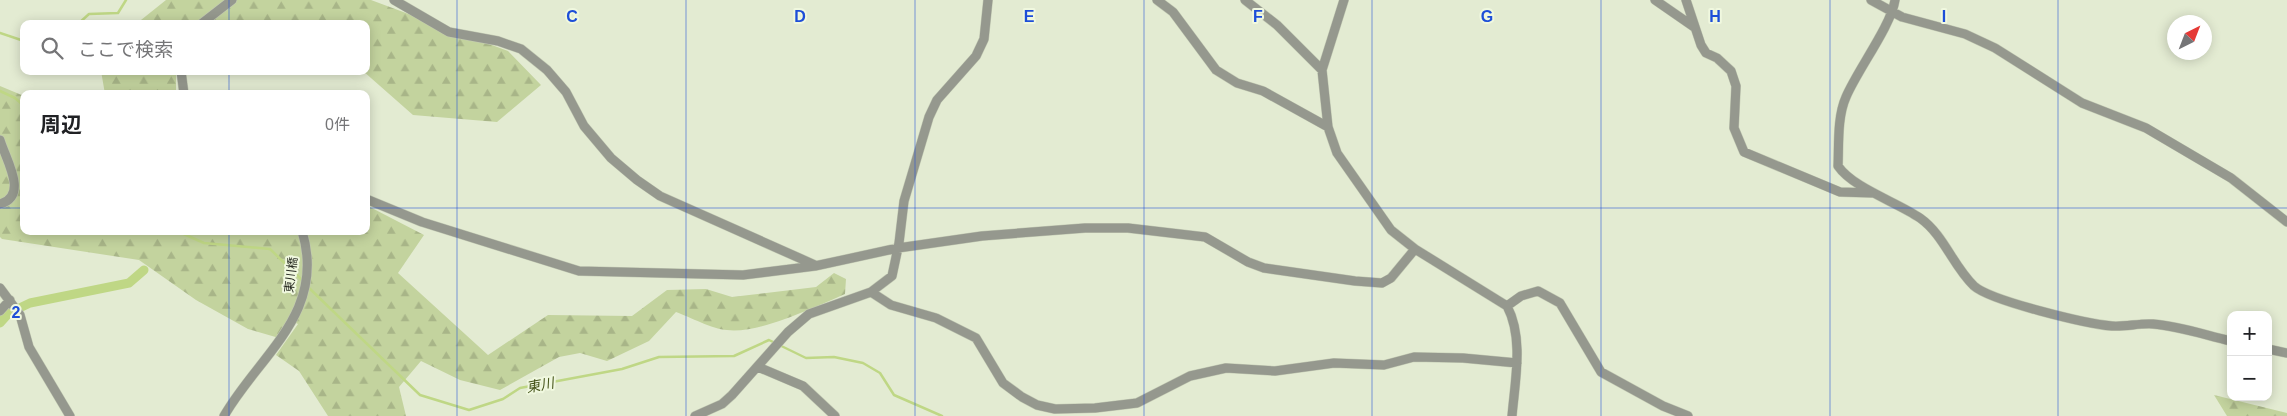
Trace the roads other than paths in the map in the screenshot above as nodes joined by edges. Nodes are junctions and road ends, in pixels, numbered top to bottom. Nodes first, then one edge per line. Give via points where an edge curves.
1 (232, 0) edge
2 (394, 0) edge
3 (988, 0) edge
4 (1157, 0) edge
5 (1245, 0) edge
6 (1344, 0) edge
7 (1655, 0) edge
8 (1686, 0) edge
9 (1871, 0) edge
10 (1895, 0) edge
11 (1894, 12) junction
12 (205, 20) edge
13 (1696, 28) junction
14 (1322, 70) junction
15 (182, 75) edge
16 (183, 90) edge
17 (1328, 127) junction
18 (0, 140) edge
19 (1877, 193) junction
20 (370, 201) edge
21 (0, 204) edge
22 (2287, 222) edge
23 (303, 235) edge
24 (898, 248) junction
25 (1415, 249) junction
26 (816, 266) junction
27 (0, 288) edge
28 (871, 292) junction
29 (11, 301) junction
30 (1507, 306) junction
31 (0, 311) edge
32 (2227, 340) edge
33 (2272, 350) edge
34 (2287, 352) edge
35 (1517, 362) junction
36 (758, 367) junction
37 (70, 416) edge
38 (224, 416) edge
39 (695, 416) edge
40 (834, 416) edge
41 (1512, 416) edge
42 (1688, 416) edge

1 - 12 street
2 - 26 street via 449,32 498,41 521,49 547,70 566,92 584,126 611,158 637,180 660,196
3 - 24 street via 984,39 976,56 937,100 929,117 904,201
4 - 17 street via 1173,12 1216,70 1238,83 1263,91
5 - 14 street via 1277,25
6 - 14 street
7 - 13 street
8 - 13 street
9 - 11 street
10 - 11 street
11 - 19 street via 1861,65 1845,99 1839,136 1838,166 1845,176
11 - 22 street via 1964,34 1995,48 2082,103 2146,128 2231,178
13 - 19 street via 1706,53 1731,71 1736,86 1734,128 1744,152 1840,192
14 - 17 street
15 - 16 street
17 - 25 street via 1337,153 1363,192 1391,230
18 - 21 street via 15,185 15,196
19 - 32 street via 1931,227 1975,286 1987,292 2040,311 2091,323 2120,326 2153,324
20 - 26 street via 422,222 579,271 743,275
23 - 38 street, 東川橋 via 307,255 305,282 293,322
24 - 25 street via 982,236 1128,228 1205,237 1264,268 1382,283 1391,278
24 - 26 street
24 - 28 street via 892,276
25 - 30 street
27 - 29 street
28 - 35 street via 891,305 936,318 976,338 1003,383 1037,405 1055,409 1137,402 1190,376 1226,368 1275,371 1334,363 1384,365 1414,357
28 - 36 street via 809,314 788,332
29 - 31 street
29 - 37 street via 20,315 29,347
30 - 35 street via 1513,325
30 - 42 street via 1521,296 1538,291 1550,296 1560,303 1601,372
33 - 34 street
35 - 41 street
36 - 39 street via 722,404
36 - 40 street via 803,386

